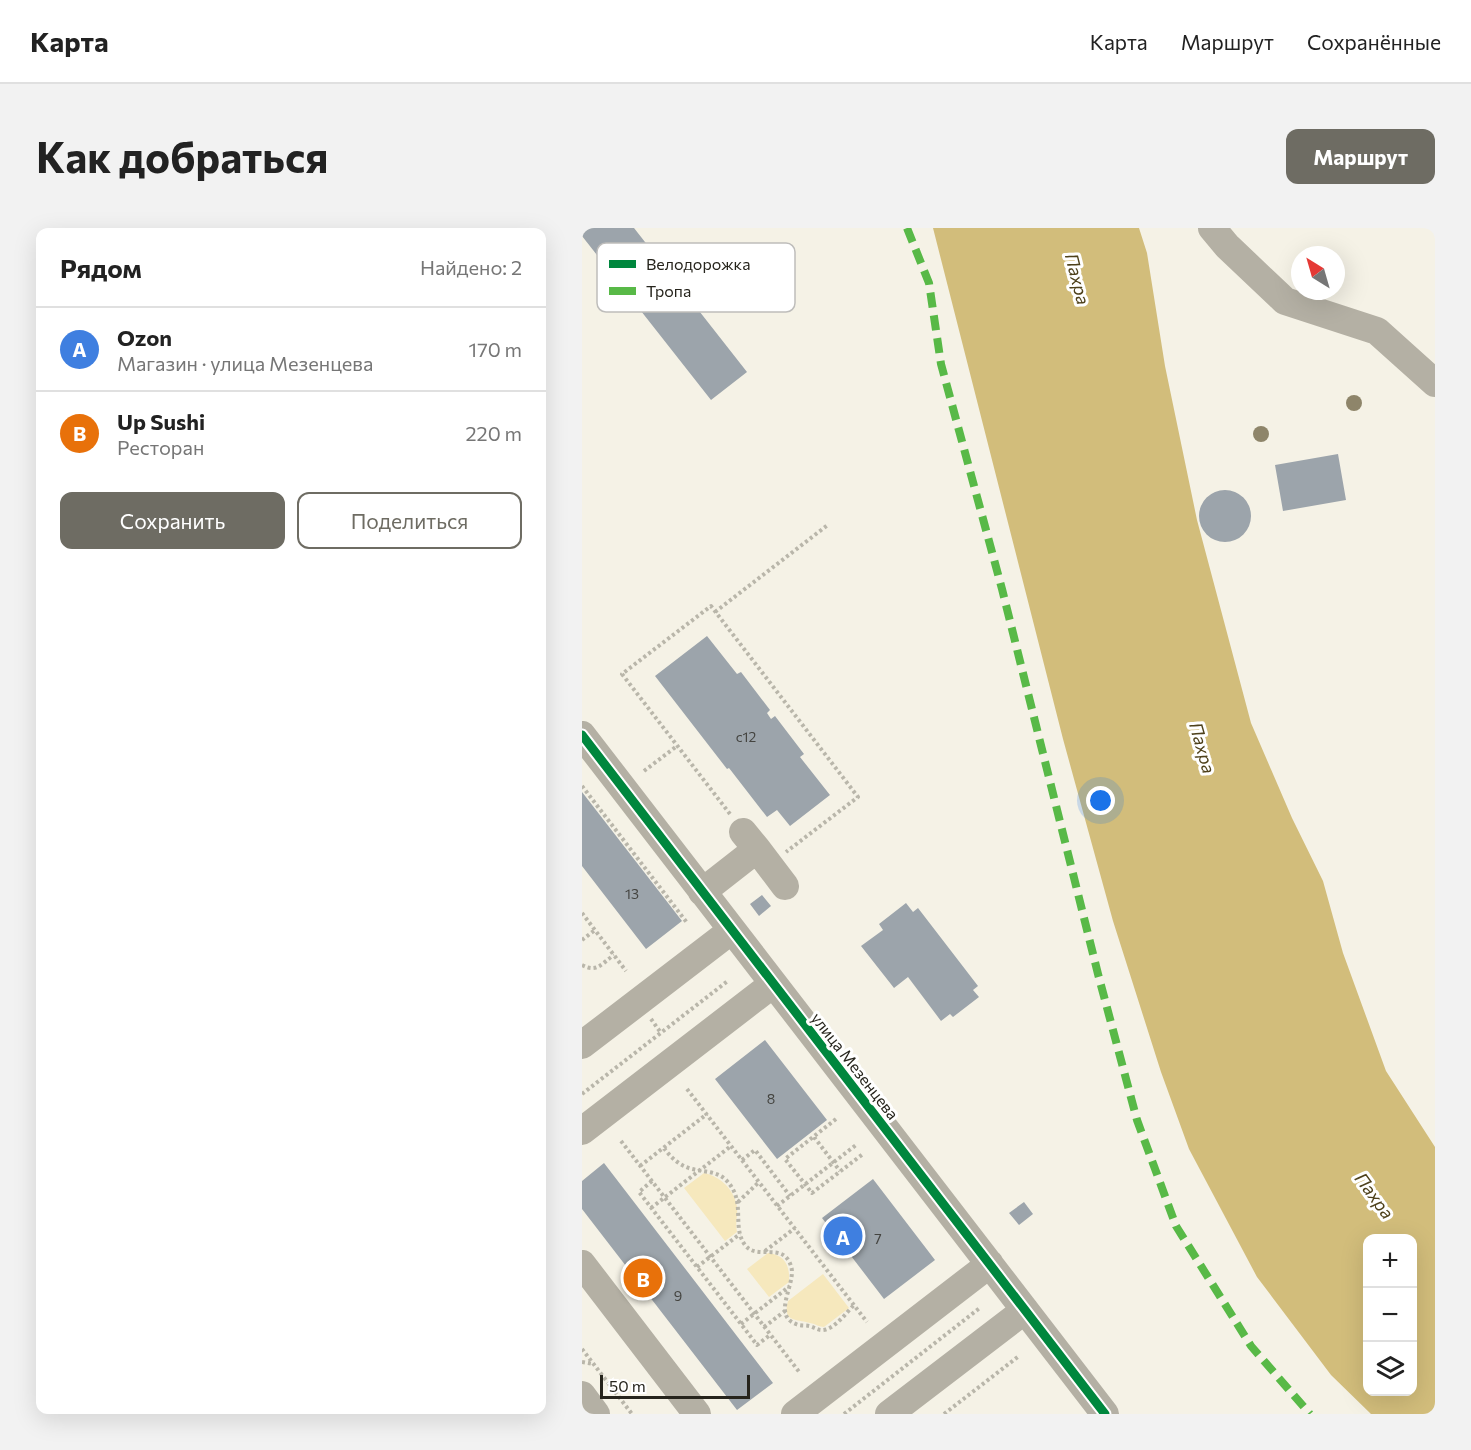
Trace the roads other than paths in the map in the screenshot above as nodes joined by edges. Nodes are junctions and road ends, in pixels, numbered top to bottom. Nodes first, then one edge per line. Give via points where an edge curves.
1 (1212, 228) edge
2 (1435, 383) edge
3 (582, 735) edge
4 (764, 858) road end
5 (702, 892) junction
6 (732, 930) junction
7 (773, 984) junction
8 (582, 1045) edge
9 (582, 1131) edge
10 (582, 1264) edge
11 (990, 1264) junction
12 (1025, 1310) junction
13 (582, 1395) edge
14 (596, 1414) edge
15 (698, 1414) edge
16 (795, 1414) edge
17 (889, 1414) edge
18 (1105, 1414) edge

1 - 2 street via 1285,301 1377,331
3 - 5 street, улица Мезенцева
4 - 5 street
5 - 6 street, улица Мезенцева
6 - 7 street, улица Мезенцева
6 - 8 street
7 - 9 street
7 - 11 street, улица Мезенцева
10 - 15 street
11 - 12 street, улица Мезенцева
11 - 16 street
12 - 17 street
12 - 18 street, улица Мезенцева
13 - 14 street

